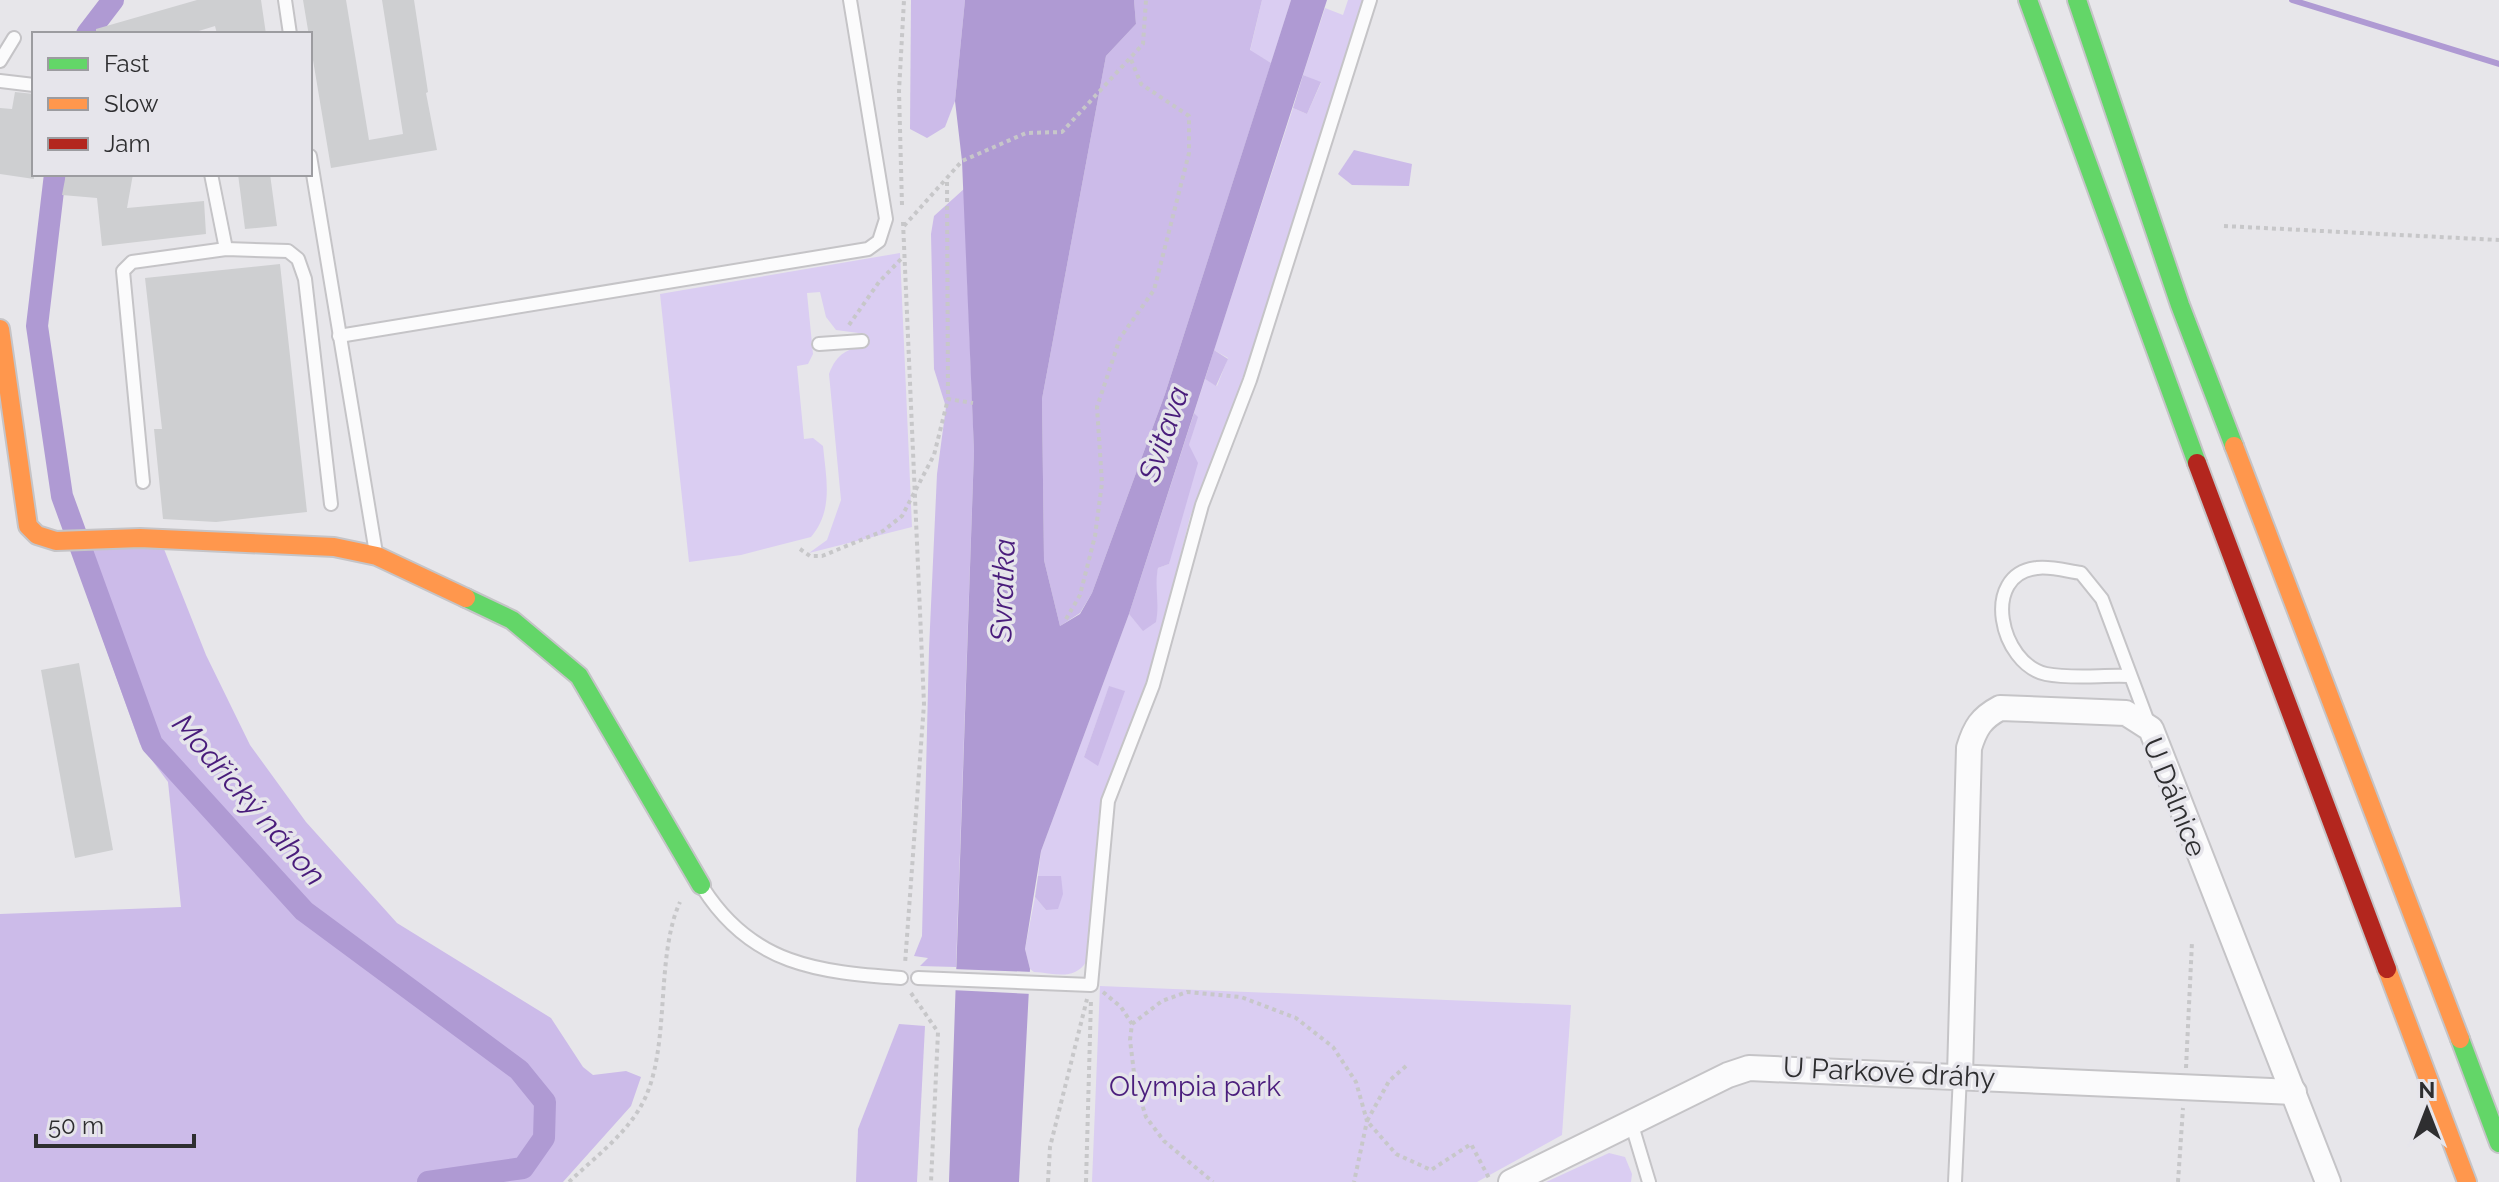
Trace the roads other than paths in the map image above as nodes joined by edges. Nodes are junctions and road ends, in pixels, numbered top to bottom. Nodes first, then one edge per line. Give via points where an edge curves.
1 (285, 0) edge
2 (850, 0) edge
3 (1370, 0) edge
4 (2028, 0) edge
5 (2077, 0) edge
6 (290, 32) edge
7 (14, 38) dead end
8 (0, 61) edge
9 (0, 81) edge
10 (32, 85) edge
11 (312, 168) edge
12 (211, 176) edge
13 (226, 249) junction
14 (0, 329) edge
15 (339, 336) junction
16 (862, 341) dead end
17 (819, 344) dead end
18 (143, 482) dead end
19 (331, 504) dead end
20 (377, 556) junction
21 (2128, 676) junction
22 (2151, 729) junction
23 (701, 885) joint
24 (901, 978) road end
25 (918, 978) dead end
26 (1960, 1075) junction
27 (2294, 1092) junction
28 (1631, 1122) junction
29 (2499, 1143) edge
30 (1511, 1182) edge
31 (1649, 1182) edge
32 (1955, 1182) edge
33 (2328, 1182) edge
34 (2467, 1182) edge

1 - 6 lane
2 - 15 lane via 886,219 879,241 868,249
3 - 25 lane via 1250,380 1202,505 1153,685 1108,801 1091,985
4 - 34 main road
5 - 29 main road via 2180,305
7 - 8 lane
9 - 10 lane
11 - 15 lane
12 - 13 lane
13 - 18 lane via 132,262 123,271
13 - 19 lane via 288,251 298,259 305,279
14 - 20 main road via 28,526 37,535 56,541 334,547
15 - 20 lane
16 - 17 lane
20 - 23 main road via 512,620 579,676
21 - 21 lane via 2102,599 2081,573 2035,568 2011,580 2002,603 2003,631 2020,656 2044,674
21 - 22 lane
22 - 26 street, U Dálnice via 2126,713 2000,708 1982,718 1973,733 1964,844
22 - 27 street, U Dálnice
23 - 24 lane via 743,931 780,957 815,970
26 - 27 street, U Parkové dráhy
26 - 28 street, U Parkové dráhy via 1749,1068
26 - 32 lane
27 - 33 street, U Dálnice
28 - 30 street, U Parkové dráhy
28 - 31 lane

